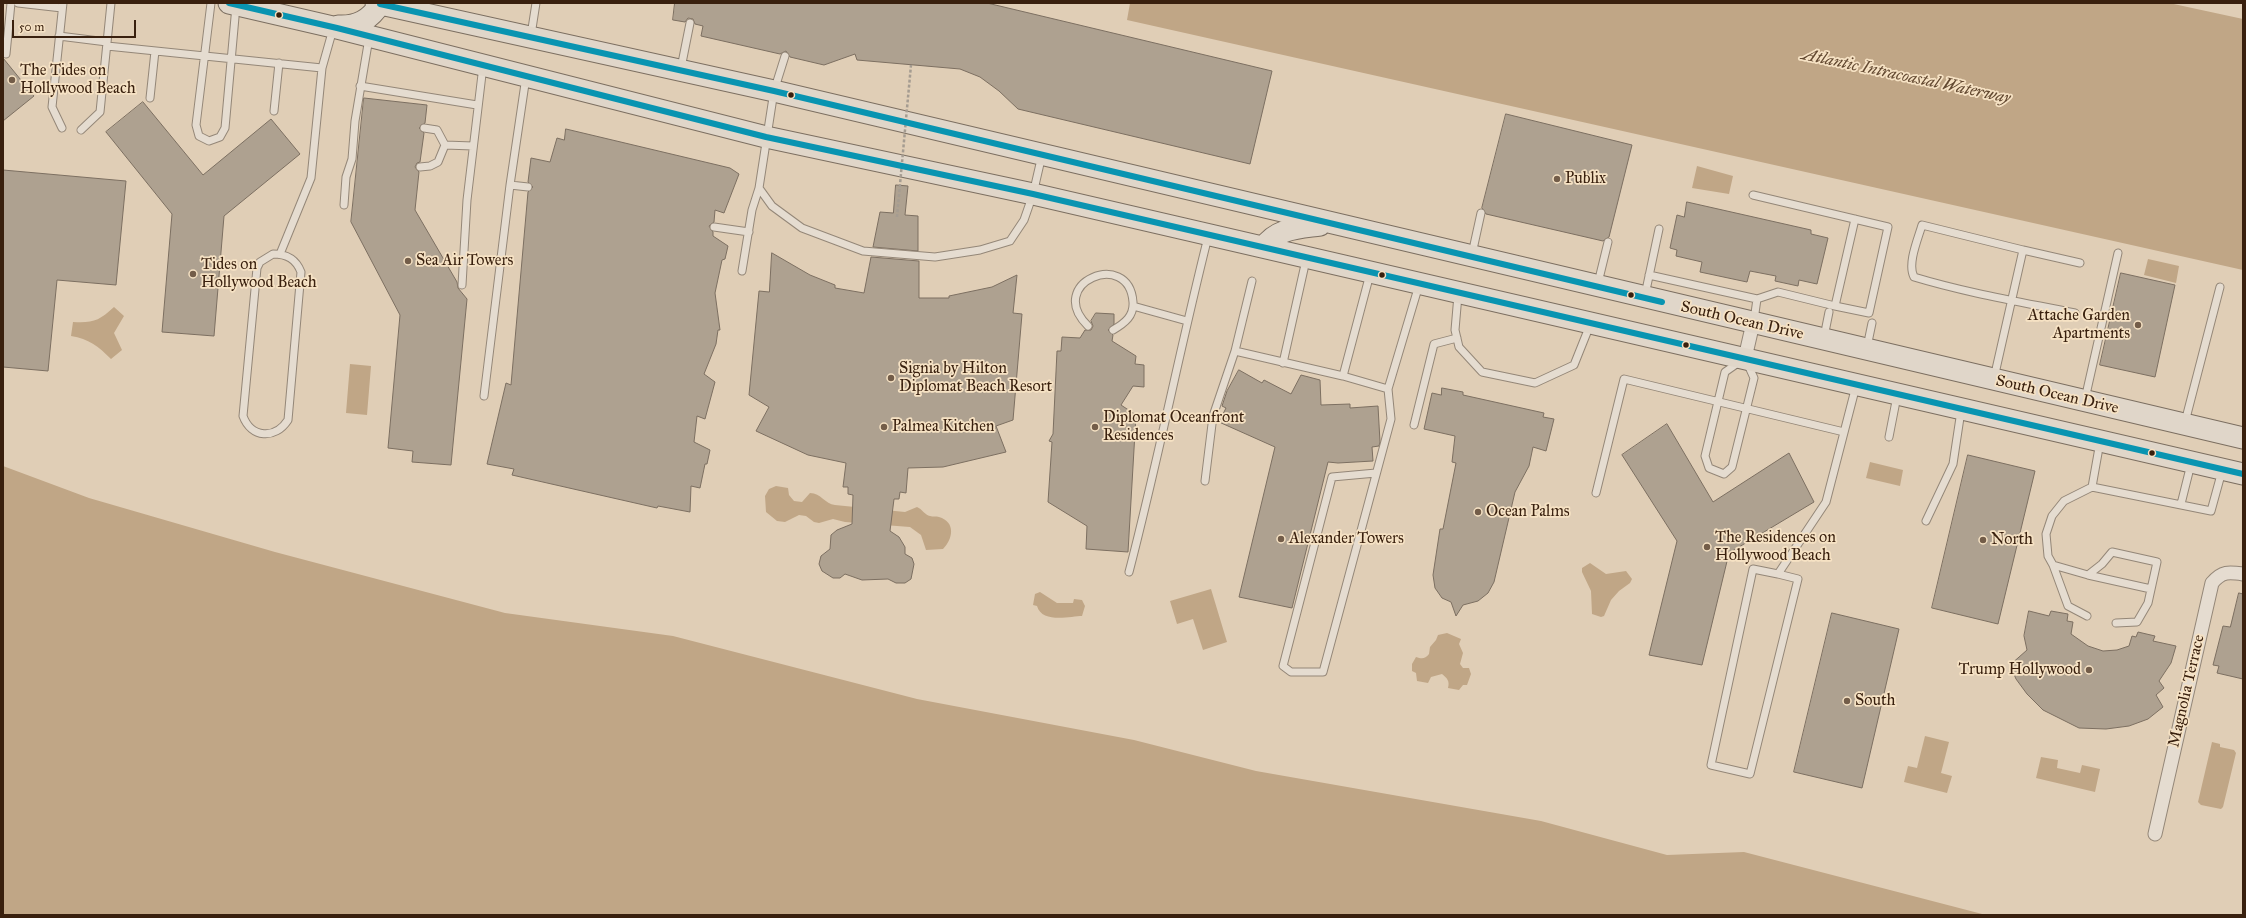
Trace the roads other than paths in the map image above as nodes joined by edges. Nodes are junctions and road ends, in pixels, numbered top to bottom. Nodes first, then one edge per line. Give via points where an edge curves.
1 (10, 3) edge
2 (18, 3) edge
3 (111, 3) edge
4 (211, 3) edge
5 (378, 3) edge
6 (536, 3) edge
7 (232, 4) edge
8 (62, 6) edge
9 (690, 23) dead end
10 (329, 26) junction
11 (59, 36) junction
12 (369, 36) junction
13 (531, 37) junction
14 (107, 44) junction
15 (155, 51) junction
16 (6, 54) dead end
17 (205, 56) junction
18 (785, 56) dead end
19 (230, 58) junction
20 (279, 63) junction
21 (483, 65) junction
22 (322, 68) junction
23 (680, 71) junction
24 (526, 76) junction
25 (360, 86) junction
26 (774, 91) junction
27 (150, 98) dead end
28 (477, 105) junction
29 (274, 111) dead end
30 (62, 128) dead end
31 (424, 128) dead end
32 (81, 130) dead end
33 (766, 137) junction
34 (445, 145) junction
35 (473, 146) junction
36 (1042, 155) junction
37 (420, 167) dead end
38 (510, 185) junction
39 (528, 187) dead end
40 (759, 188) junction
41 (1033, 194) junction
42 (1754, 195) dead end
43 (344, 205) dead end
44 (1481, 213) dead end
45 (1855, 219) junction
46 (1331, 223) junction
47 (714, 226) dead end
48 (1659, 229) dead end
49 (749, 232) junction
50 (1208, 234) junction
51 (1608, 242) dead end
52 (1264, 247) junction
53 (2023, 250) junction
54 (2118, 253) dead end
55 (280, 254) junction
56 (1306, 257) junction
57 (1471, 257) junction
58 (2080, 263) dead end
59 (742, 271) dead end
60 (1370, 272) junction
61 (1649, 275) junction
62 (1252, 282) dead end
63 (1420, 283) junction
64 (462, 285) dead end
65 (1596, 287) junction
66 (2220, 287) dead end
67 (1458, 292) junction
68 (1645, 298) junction
69 (1757, 299) junction
70 (2012, 300) junction
71 (1133, 306) junction
72 (1835, 306) junction
73 (1829, 312) dead end
74 (2075, 312) dead end
75 (1187, 321) junction
76 (1591, 322) junction
77 (1753, 323) junction
78 (1872, 324) dead end
79 (1088, 326) dead end
80 (1114, 330) dead end
81 (1457, 338) junction
82 (1823, 340) junction
83 (1867, 350) junction
84 (1236, 351) junction
85 (1745, 358) junction
86 (1283, 363) junction
87 (1343, 376) junction
88 (1994, 380) junction
89 (1856, 384) junction
90 (1388, 389) junction
91 (1898, 393) junction
92 (484, 396) dead end
93 (2085, 401) junction
94 (1719, 403) junction
95 (1962, 408) junction
96 (1746, 410) junction
97 (2184, 424) junction
98 (1414, 425) dead end
99 (1844, 432) junction
100 (1889, 437) dead end
101 (2243, 438) edge
102 (2100, 441) junction
103 (2192, 462) junction
104 (2223, 469) junction
105 (1376, 473) junction
106 (2243, 474) edge
107 (1206, 481) dead end
108 (2092, 487) junction
109 (1596, 493) dead end
110 (2181, 504) junction
111 (1926, 521) dead end
112 (2053, 565) junction
113 (1129, 572) dead end
114 (1778, 574) junction
115 (2243, 574) edge
116 (2088, 575) junction
117 (2151, 589) junction
118 (2087, 616) dead end
119 (2116, 624) dead end
120 (2155, 834) dead end

1 - 16 lane
2 - 8 lane
3 - 14 lane
4 - 17 lane
5 - 10 main road via 371,16 357,24
5 - 13 main road, South Ocean Drive
6 - 13 lane
7 - 10 main road
7 - 19 lane
8 - 11 lane
9 - 23 lane
10 - 12 main road
10 - 22 lane
11 - 14 lane
11 - 30 lane via 52,107
12 - 21 main road
12 - 25 lane
13 - 23 main road, South Ocean Drive
14 - 15 lane
14 - 32 lane via 100,112
15 - 17 lane
15 - 27 lane
17 - 19 lane
17 - 19 lane via 196,125 199,136 209,141 220,137 224,128
18 - 26 lane
19 - 20 lane
20 - 22 lane
20 - 29 lane
21 - 24 main road
21 - 28 lane
22 - 55 lane via 311,178
23 - 26 main road, South Ocean Drive
24 - 33 main road
24 - 38 lane
25 - 28 lane
25 - 43 lane via 355,159 346,177
26 - 33 lane
26 - 36 main road, South Ocean Drive
28 - 35 lane
31 - 34 lane via 437,130
33 - 40 lane
33 - 41 main road
34 - 35 lane
34 - 37 lane via 438,162
35 - 64 lane
36 - 41 lane
36 - 46 main road, South Ocean Drive
38 - 39 lane
38 - 92 lane
40 - 41 lane via 772,206 802,228 863,251 935,257 980,250 1010,241 1024,220
40 - 49 lane
41 - 50 main road
42 - 45 lane
44 - 57 lane
45 - 72 lane
45 - 72 lane via 1888,227 1869,313
46 - 52 main road via 1283,231 1269,239
46 - 57 main road, South Ocean Drive
47 - 49 lane
48 - 61 lane
49 - 59 lane
50 - 52 main road
50 - 75 lane
51 - 65 lane
52 - 56 main road
53 - 58 lane
53 - 70 lane
53 - 70 lane via 1922,225 1912,265 1911,272 1914,277 1946,287
54 - 93 lane
55 - 55 lane via 266,257 257,268 243,416 256,433 271,434 284,427 288,420 301,272 294,260
56 - 60 main road
56 - 86 lane
57 - 65 main road, South Ocean Drive
60 - 63 main road
60 - 87 lane
61 - 68 lane
61 - 69 lane
62 - 84 lane
63 - 67 main road
63 - 90 lane
65 - 68 main road, South Ocean Drive
66 - 97 lane
67 - 76 main road
67 - 81 lane via 1455,330
68 - 77 main road, South Ocean Drive
69 - 72 lane via 1778,292
69 - 77 lane
70 - 74 lane
70 - 88 lane
71 - 75 lane
71 - 79 lane via 1131,292 1123,281 1106,274 1093,277 1082,285 1077,293 1076,302 1077,312
71 - 80 lane via 1125,323
73 - 82 lane
75 - 113 lane via 1150,492
76 - 81 lane via 1574,365 1535,383 1482,372 1459,347
76 - 85 main road
77 - 82 main road, South Ocean Drive
77 - 85 street
78 - 83 lane
81 - 98 lane via 1434,344
82 - 83 main road, South Ocean Drive
83 - 88 main road, South Ocean Drive
84 - 86 lane
84 - 107 lane via 1213,416
85 - 89 main road
85 - 94 lane via 1725,372
85 - 96 lane via 1754,378
86 - 87 lane
87 - 90 lane
88 - 93 main road, South Ocean Drive
89 - 91 main road
89 - 99 lane
90 - 105 lane via 1391,419
91 - 95 main road
91 - 100 lane
93 - 97 main road, South Ocean Drive
94 - 96 lane
94 - 96 lane via 1705,456 1709,468 1724,474 1732,467
94 - 109 lane via 1624,379
95 - 102 main road
95 - 111 lane via 1953,464
96 - 99 lane
97 - 101 main road, South Ocean Drive
99 - 114 lane via 1826,502
102 - 103 main road
102 - 108 lane
103 - 104 main road
103 - 110 lane
104 - 106 main road
104 - 110 lane via 2212,511
105 - 105 lane via 1323,672 1291,672 1283,666 1332,477
108 - 110 lane
108 - 112 lane via 2064,501 2052,516 2046,534 2048,556
112 - 116 lane
112 - 118 lane via 2068,606
114 - 114 lane via 1753,569 1711,766 1750,774 1798,579
115 - 120 street, Magnolia Terrace via 2231,572 2219,575 2212,583
116 - 117 lane
116 - 117 lane via 2112,552 2157,562
117 - 119 lane via 2148,603 2137,622

